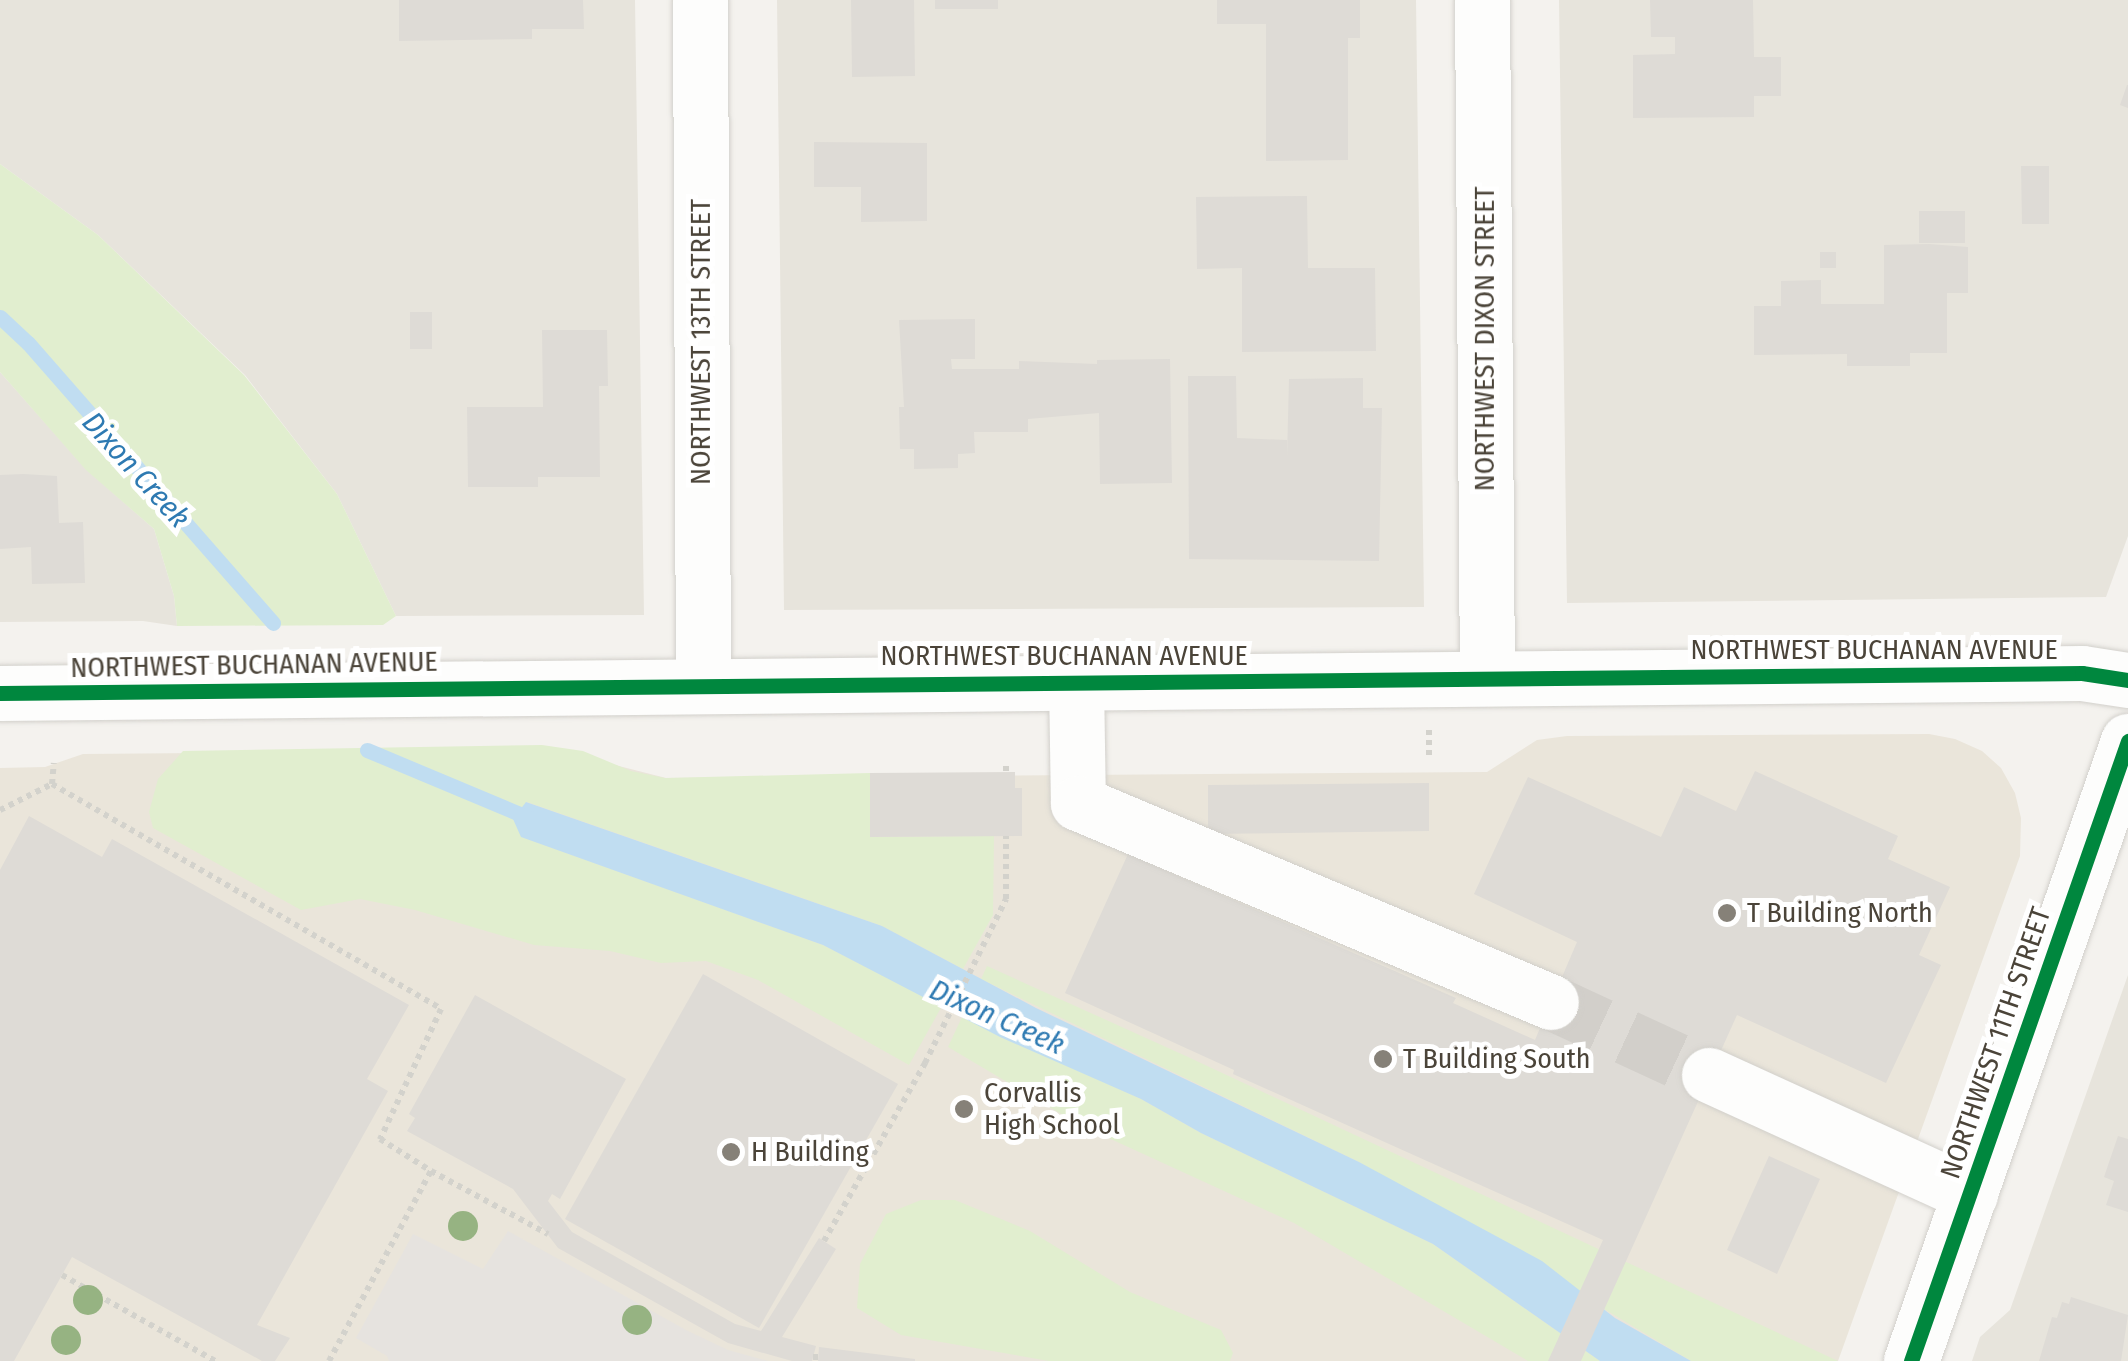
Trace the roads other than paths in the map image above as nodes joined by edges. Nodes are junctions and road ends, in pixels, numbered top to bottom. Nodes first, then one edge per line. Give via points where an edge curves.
1 (700, 0) edge
2 (1482, 0) edge
3 (1487, 678) junction
4 (2128, 680) edge
5 (1076, 681) junction
6 (703, 684) junction
7 (0, 693) edge
8 (2128, 741) edge
9 (1551, 1002) tunnel mouth
10 (1709, 1075) tunnel mouth
11 (1970, 1194) junction
12 (1911, 1361) edge

1 - 6 street, NORTHWEST 13TH STREET
2 - 3 street, NORTHWEST DIXON STREET
3 - 4 street, NORTHWEST BUCHANAN AVENUE via 2090,673
3 - 5 street, NORTHWEST BUCHANAN AVENUE
5 - 6 street, NORTHWEST BUCHANAN AVENUE
5 - 9 street via 1078,804
6 - 7 street, NORTHWEST BUCHANAN AVENUE
8 - 11 street, NORTHWEST 11TH STREET
10 - 11 street
11 - 12 street, NORTHWEST 11TH STREET

